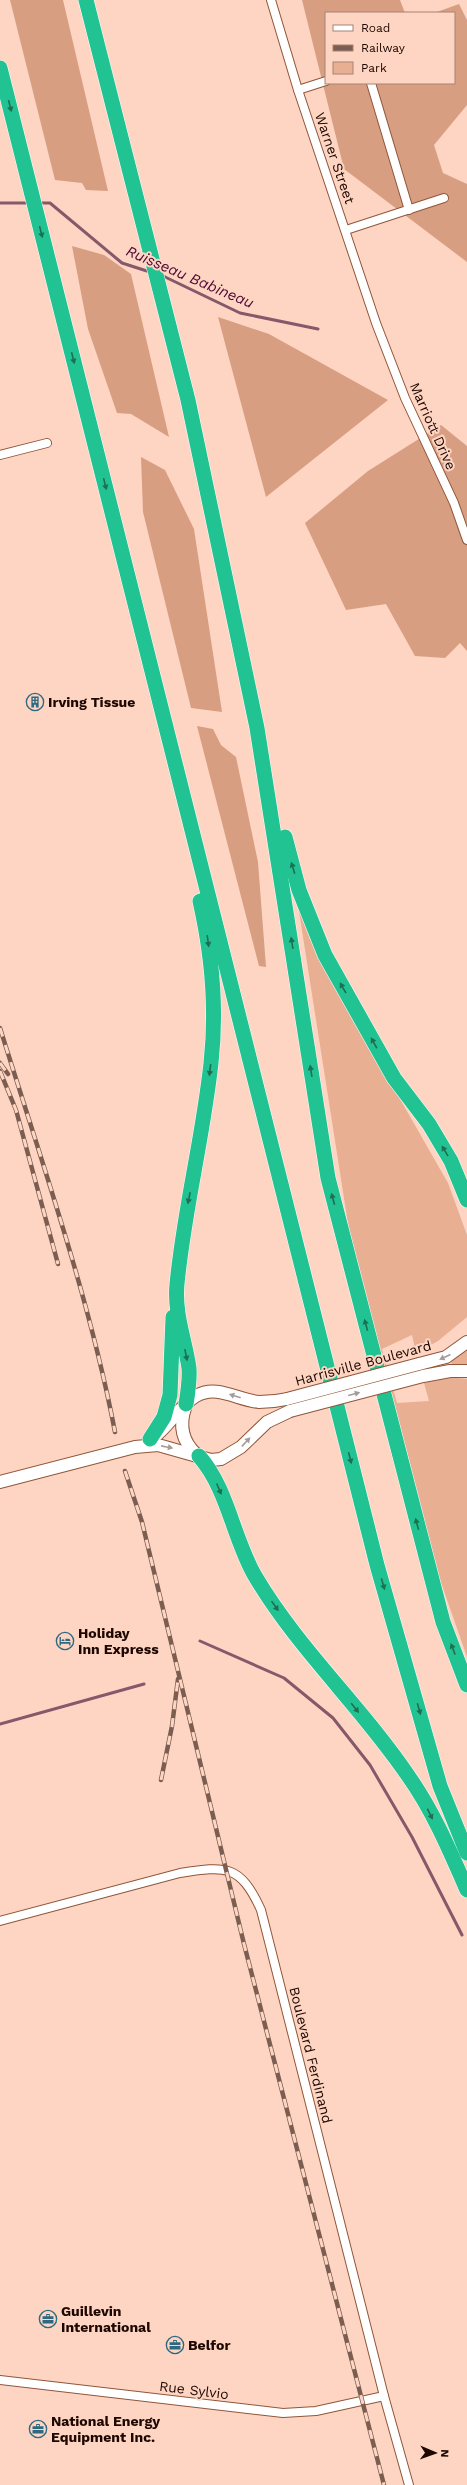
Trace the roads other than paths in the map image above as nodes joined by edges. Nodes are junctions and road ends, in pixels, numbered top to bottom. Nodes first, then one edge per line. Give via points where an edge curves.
1 (86, 0) edge
2 (272, 0) edge
3 (0, 68) edge
4 (325, 80) edge
5 (371, 84) edge
6 (298, 90) junction
7 (444, 198) dead end
8 (409, 210) junction
9 (346, 230) junction
10 (376, 323) joint
11 (47, 443) dead end
12 (0, 455) edge
13 (467, 540) edge
14 (165, 724) junction
15 (257, 728) junction
16 (465, 1193) edge
17 (177, 1286) junction
18 (467, 1342) edge
19 (467, 1371) edge
20 (186, 1404) junction
21 (150, 1439) junction
22 (135, 1447) junction
23 (199, 1456) junction
24 (0, 1482) edge
25 (467, 1685) edge
26 (467, 1853) edge
27 (467, 1890) edge
28 (0, 1921) edge
29 (0, 2380) edge
30 (384, 2396) junction
31 (409, 2485) edge

1 - 15 highway via 188,400
2 - 6 street, Warner Street
3 -> 14 highway
4 - 6 street
5 - 8 street
6 - 9 street, Warner Street
7 - 8 street
8 - 9 street
9 - 10 street, Warner Street
10 - 13 street, Marriott Drive via 405,398 454,503
11 - 12 street
14 -> 17 highway via 207,934 213,999 211,1070
14 -> 26 highway via 377,1565 440,1786
16 -> 15 highway via 451,1161 429,1124 394,1078 325,955 299,890
25 -> 15 highway via 443,1622 328,1178
17 -> 20 highway via 178,1312 189,1368
17 - 21 highway via 172,1328 170,1395 164,1418
18 -> 20 main road, Harrisville Boulevard, bridge via 446,1357 286,1399 258,1402 229,1394 205,1392
23 -> 19 main road, Harrisville Boulevard, bridge via 211,1460 231,1455 268,1422 290,1411 423,1376
20 - 21 main road, Harrisville Boulevard via 164,1430
20 - 23 main road via 181,1429 184,1440
21 - 22 main road, Harrisville Boulevard
22 -> 23 main road, Harrisville Boulevard via 158,1446
22 - 24 main road
23 -> 27 highway via 213,1477 255,1575 299,1639 409,1776 448,1847
28 - 30 street, Boulevard Ferdinand via 180,1873 226,1869 240,1875 253,1892 261,1910
29 - 30 street, Rue Sylvio via 283,2414 316,2411
30 - 31 street, Boulevard Ferdinand

